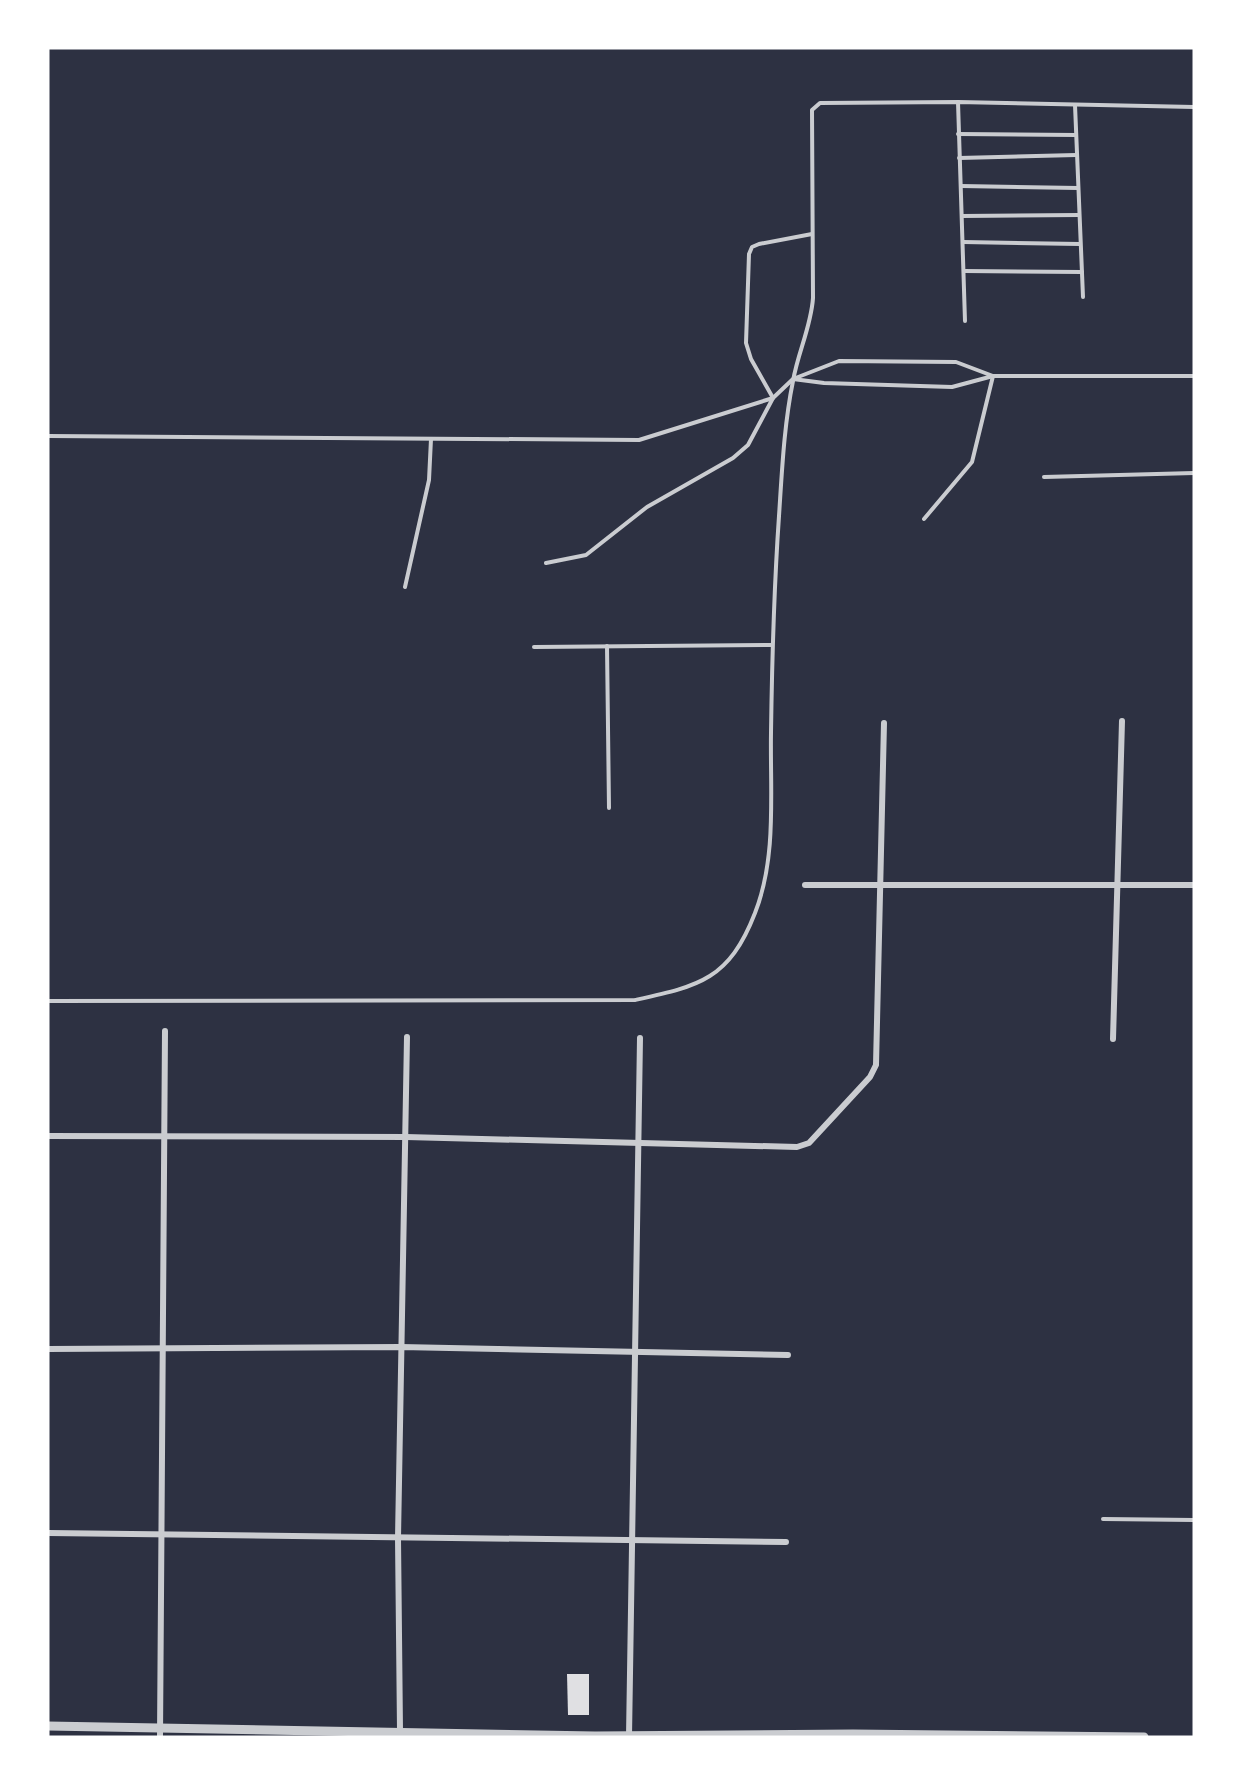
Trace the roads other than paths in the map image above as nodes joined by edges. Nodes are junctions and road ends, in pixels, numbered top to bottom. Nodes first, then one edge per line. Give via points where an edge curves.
1 (958, 102) junction
2 (1074, 105) junction
3 (1194, 107) edge
4 (958, 134) junction
5 (1076, 135) junction
6 (1076, 154) junction
7 (959, 158) junction
8 (961, 186) junction
9 (1078, 188) junction
10 (1079, 215) junction
11 (962, 216) junction
12 (812, 234) junction
13 (963, 242) junction
14 (1080, 244) junction
15 (964, 271) junction
16 (1082, 272) junction
17 (1083, 297) dead end
18 (965, 321) dead end
19 (993, 376) junction
20 (1194, 376) edge
21 (793, 379) junction
22 (773, 398) junction
23 (48, 436) edge
24 (431, 439) junction
25 (1194, 473) edge
26 (1044, 477) dead end
27 (924, 519) dead end
28 (546, 563) dead end
29 (405, 587) dead end
30 (772, 645) junction
31 (607, 646) junction
32 (534, 647) dead end
33 (1122, 721) dead end
34 (884, 723) dead end
35 (609, 808) dead end
36 (882, 884) junction
37 (806, 885) dead end
38 (1116, 885) junction
39 (1194, 885) edge
40 (48, 1001) edge
41 (165, 1031) dead end
42 (407, 1037) dead end
43 (640, 1038) dead end
44 (1113, 1039) dead end
45 (48, 1136) edge
46 (166, 1136) junction
47 (406, 1137) junction
48 (638, 1141) junction
49 (401, 1347) junction
50 (48, 1349) edge
51 (164, 1349) junction
52 (634, 1350) junction
53 (788, 1355) dead end
54 (1103, 1519) dead end
55 (1194, 1520) edge
56 (48, 1533) edge
57 (163, 1533) junction
58 (398, 1538) junction
59 (631, 1540) junction
60 (786, 1542) dead end
61 (48, 1726) edge
62 (160, 1732) edge
63 (400, 1734) edge
64 (853, 1736) edge
65 (1096, 1736) edge
66 (629, 1737) edge
67 (1144, 1737) edge

1 - 2 lane
1 - 4 lane
1 - 12 lane via 820,103 812,110
2 - 3 lane
2 - 5 lane
4 - 5 lane
4 - 7 lane
5 - 6 lane
6 - 7 lane
6 - 9 lane
7 - 8 lane
8 - 9 lane
8 - 11 lane
9 - 10 lane
10 - 11 lane
10 - 14 lane
11 - 13 lane
12 - 21 lane via 812,319
12 - 22 lane via 759,244 749,254 746,343
13 - 14 lane
13 - 15 lane
14 - 16 lane
15 - 16 lane
15 - 18 lane
16 - 17 lane
19 - 20 lane
19 - 21 lane via 952,387
19 - 21 lane via 957,362 839,361
19 - 27 lane via 972,462
21 - 22 lane
21 - 30 lane via 779,516
22 - 24 lane via 639,440
22 - 28 lane via 748,445 733,458 647,507 586,555
23 - 24 lane
24 - 29 lane via 429,480
25 - 26 lane
30 - 31 lane
30 - 40 lane via 769,861 755,913 736,950 719,972 702,983 635,1000
31 - 32 lane
31 - 35 lane
33 - 38 street
34 - 36 street
36 - 37 street
36 - 38 street
36 - 48 street via 876,1065 821,1132 797,1147
38 - 39 street
38 - 44 street
41 - 46 street
42 - 47 street
43 - 48 street
45 - 46 street
46 - 47 street
46 - 51 street
47 - 48 street
47 - 49 street
48 - 52 street
49 - 51 street
49 - 52 street
49 - 58 street
50 - 51 street
51 - 57 street
52 - 53 street
52 - 59 street
54 - 55 lane
56 - 57 street
57 - 58 street
57 - 62 street
58 - 59 street
58 - 63 street
59 - 60 street
59 - 66 street
61 - 62 street
62 - 63 street
63 - 66 street
64 - 65 street
64 - 66 street
65 - 67 street

